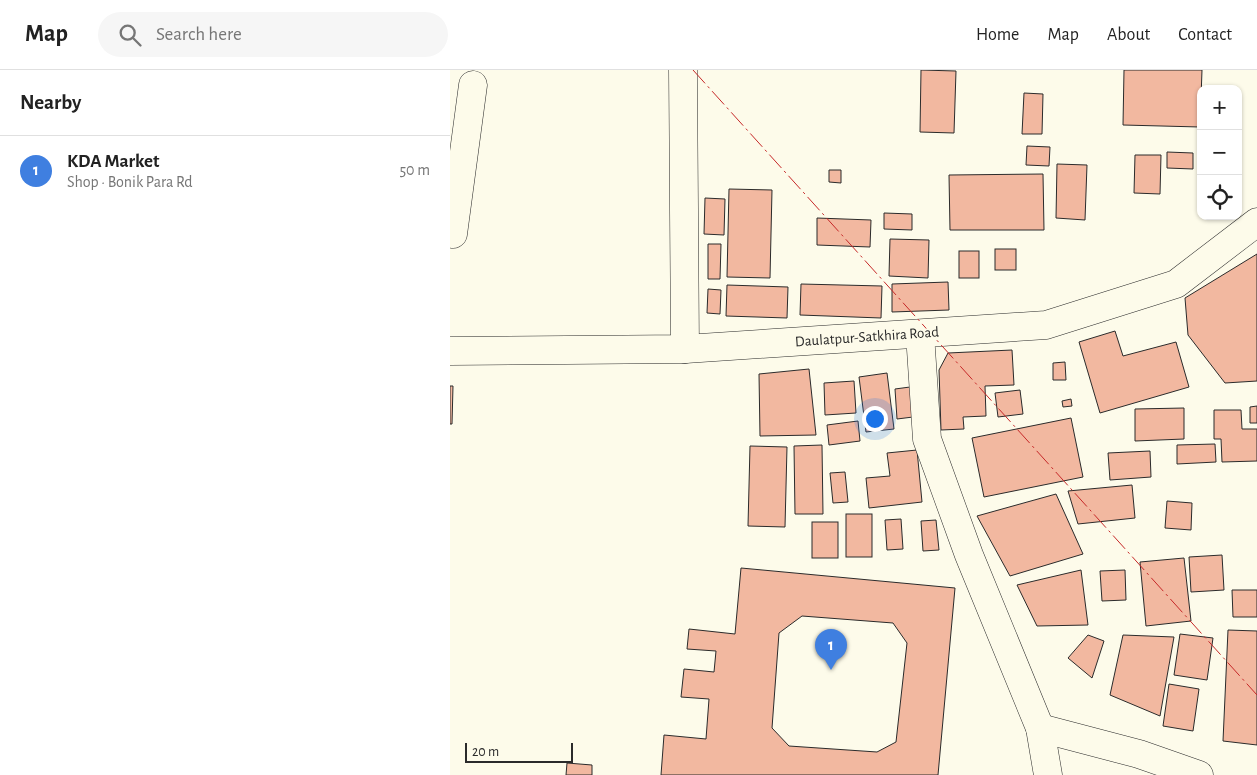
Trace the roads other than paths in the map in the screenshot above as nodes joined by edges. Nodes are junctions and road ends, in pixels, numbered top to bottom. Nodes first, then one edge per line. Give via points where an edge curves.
1 (683, 70) edge
2 (473, 85) dead end
3 (1257, 222) edge
4 (450, 234) edge
5 (920, 334) junction
6 (685, 349) junction
7 (450, 351) edge
8 (1040, 728) junction
9 (1048, 775) edge
10 (1199, 775) edge

1 - 6 street
2 - 4 street via 454,234
3 - 5 street, Daulatpur-Satkhira Road via 1176,284 1046,325
5 - 6 street, Daulatpur-Satkhira Road
5 - 8 street via 927,439 969,555
6 - 7 street, Daulatpur-Satkhira Road
8 - 9 street
8 - 10 street via 1139,754

